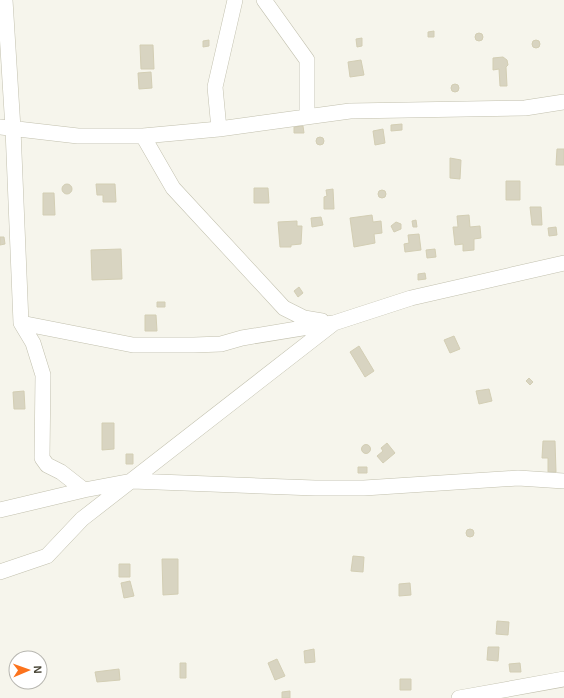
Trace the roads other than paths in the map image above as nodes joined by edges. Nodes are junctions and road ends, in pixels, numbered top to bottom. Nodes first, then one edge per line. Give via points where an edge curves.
1 (5, 0) edge
2 (236, 0) edge
3 (264, 0) edge
4 (564, 102) edge
5 (307, 117) junction
6 (7, 128) edge
7 (219, 130) junction
8 (143, 136) junction
9 (564, 263) edge
10 (21, 323) junction
11 (334, 323) junction
12 (132, 481) junction
13 (564, 481) edge
14 (84, 490) junction
15 (0, 510) edge
16 (0, 572) edge
17 (564, 679) edge
18 (459, 698) edge

1 - 6 street
2 - 7 street via 215,86
3 - 5 street via 307,60
4 - 5 street via 525,108 350,111
5 - 7 street
6 - 8 street via 78,136
6 - 10 street
7 - 8 street
8 - 11 street via 173,188 284,308 304,318
9 - 11 street via 411,298
10 - 11 street via 133,345 194,345 221,344 242,338
10 - 14 street via 33,343 43,375 42,458 47,465 61,472
11 - 12 street
12 - 13 street via 364,488 518,478
12 - 14 street
12 - 16 street via 82,519 47,556
14 - 15 street
17 - 18 street

